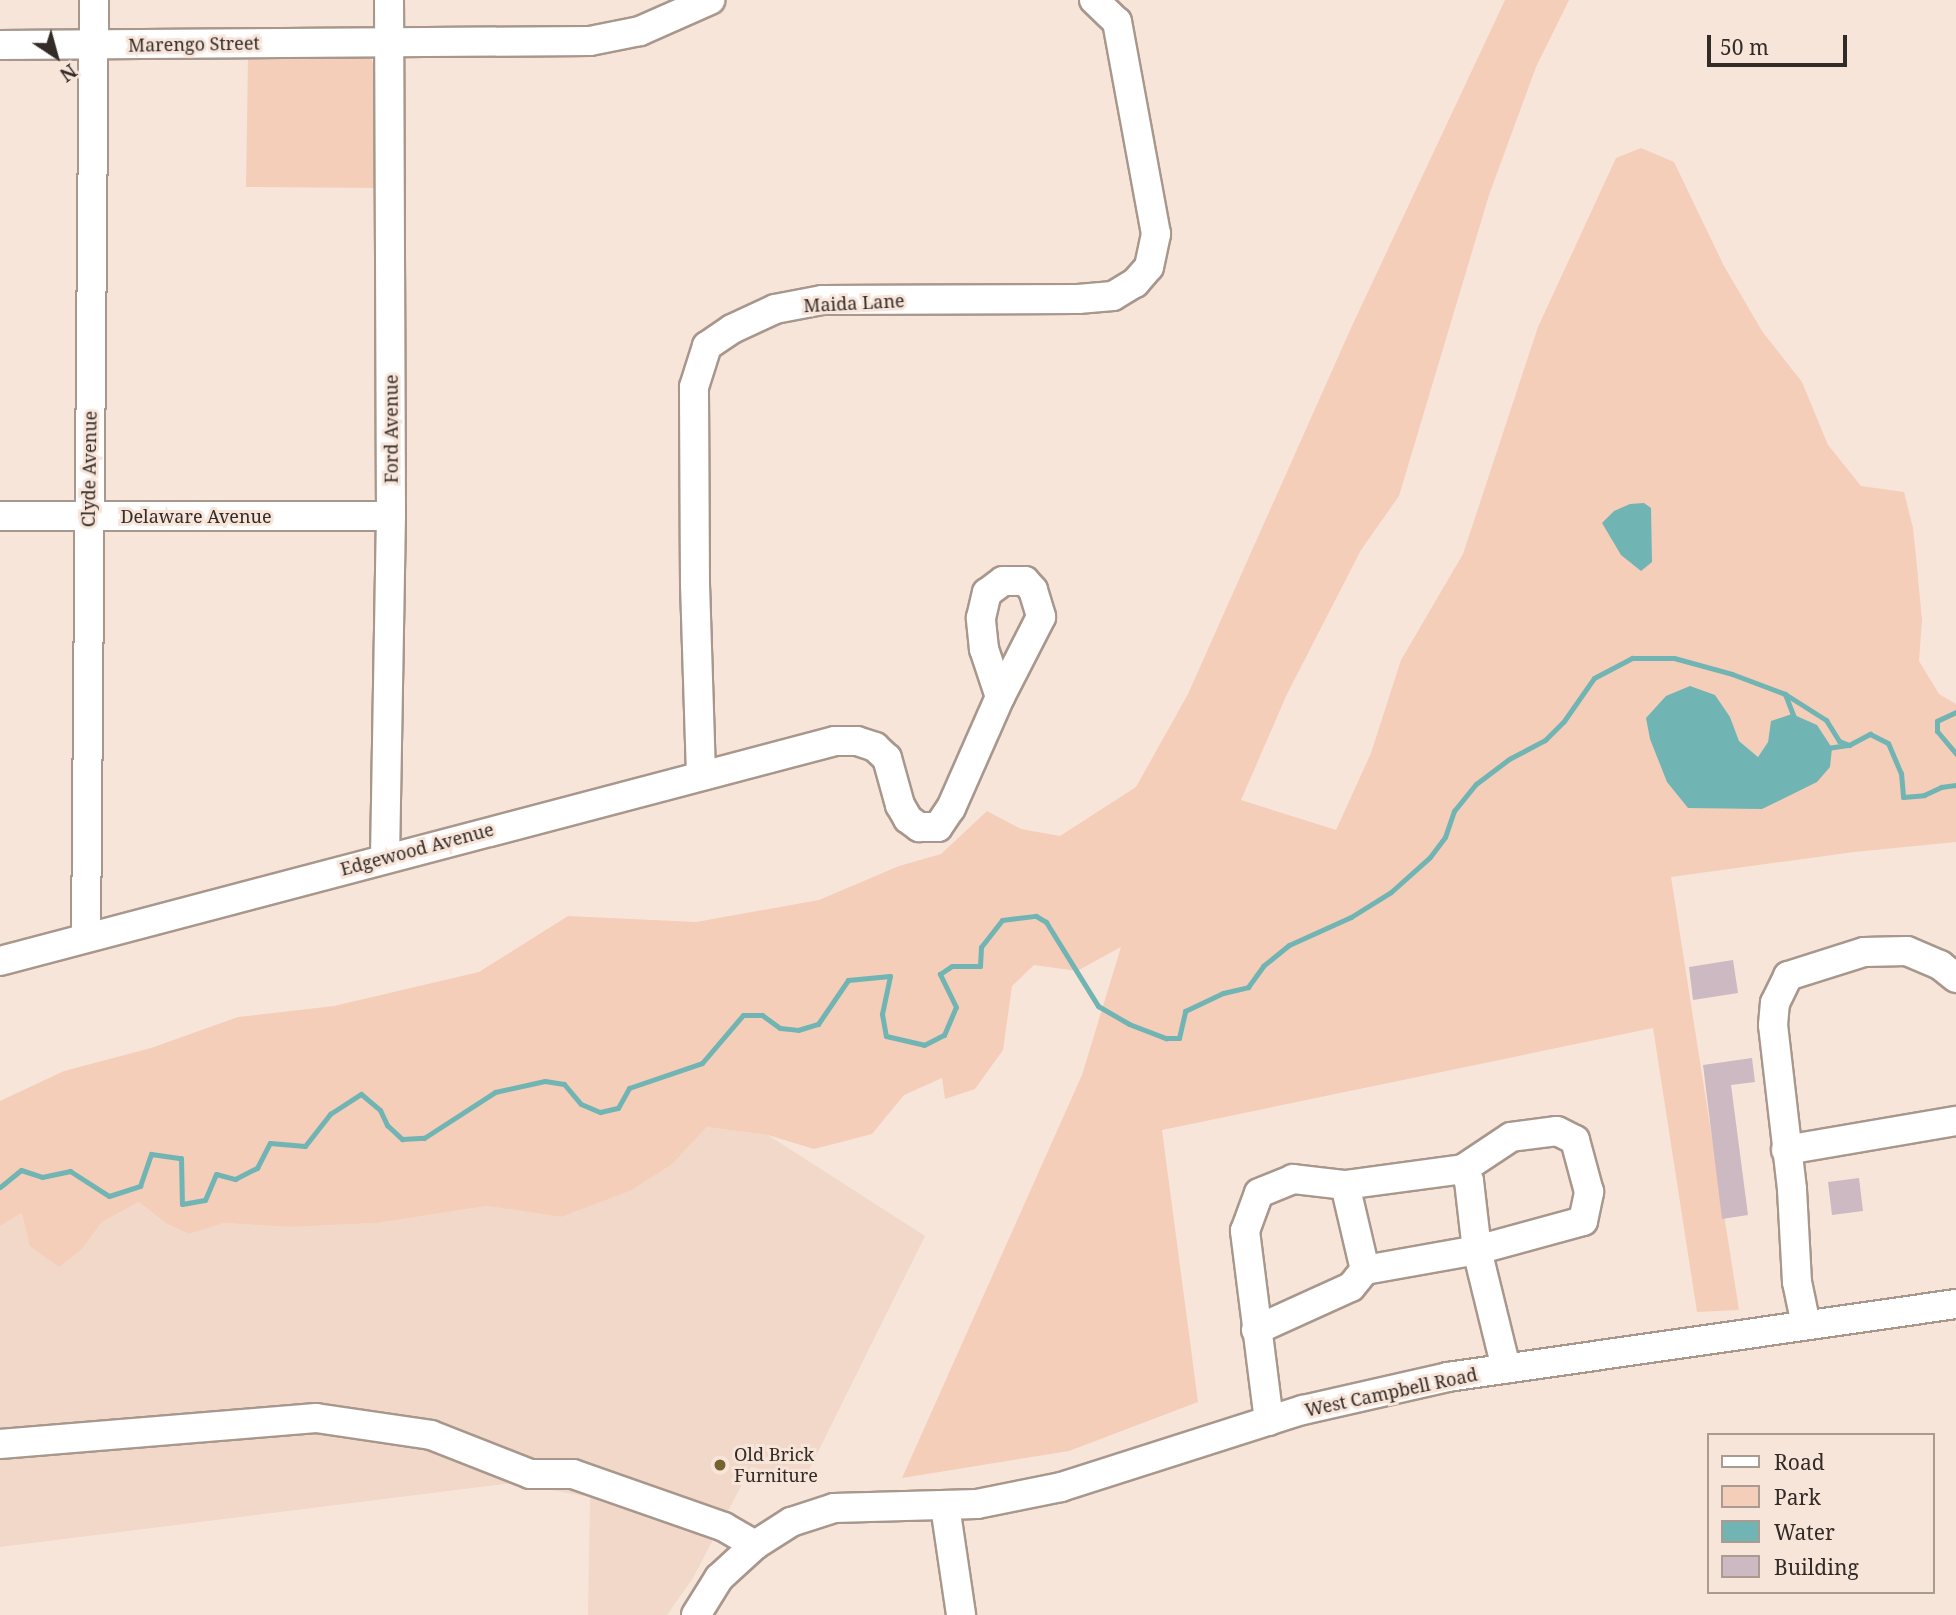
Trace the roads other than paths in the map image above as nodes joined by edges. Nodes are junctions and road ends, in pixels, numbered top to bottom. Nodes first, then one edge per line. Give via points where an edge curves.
1 (94, 0) edge
2 (389, 0) edge
3 (710, 0) edge
4 (1094, 0) edge
5 (388, 40) junction
6 (0, 45) edge
7 (94, 46) junction
8 (0, 516) edge
9 (88, 516) junction
10 (391, 516) junction
11 (1000, 697) dead end
12 (701, 775) junction
13 (385, 858) junction
14 (86, 937) junction
15 (0, 961) edge
16 (1956, 978) edge
17 (1956, 1121) edge
18 (1786, 1150) junction
19 (1463, 1169) junction
20 (1345, 1185) junction
21 (1477, 1250) junction
22 (1365, 1270) junction
23 (1956, 1304) edge
24 (1806, 1325) junction
25 (1256, 1330) junction
26 (1506, 1368) junction
27 (1269, 1421) junction
28 (0, 1444) edge
29 (945, 1506) junction
30 (755, 1545) junction
31 (695, 1615) edge
32 (961, 1615) edge

1 - 7 street, Clyde Avenue
2 - 5 street, Ford Avenue
3 - 5 street via 640,31 590,41
4 - 12 street, Maida Lane via 1117,22 1156,234 1149,267 1135,284 1113,296 1077,299 822,300 775,309 708,346 694,387
5 - 7 street, Marengo Street
5 - 10 street, Ford Avenue
6 - 7 street, Marengo Street
7 - 9 street, Clyde Avenue
8 - 9 street, Delaware Avenue
9 - 10 street, Delaware Avenue
9 - 14 street, Clyde Avenue
10 - 13 street, Ford Avenue
11 - 12 street, Edgewood Avenue via 951,808 938,827 919,827 908,819 887,758 875,747 857,741 835,741
12 - 13 street, Edgewood Avenue
13 - 14 street, Edgewood Avenue
14 - 15 street, Edgewood Avenue
16 - 18 street via 1940,965 1907,951 1864,952 1788,976 1775,1003 1773,1025
17 - 18 street
18 - 24 street via 1797,1282
19 - 20 street
19 - 21 street via 1469,1181
19 - 21 street via 1511,1137 1557,1131 1575,1140 1589,1192 1583,1222
20 - 22 street
20 - 25 street via 1293,1179 1259,1193 1245,1231
21 - 22 street
21 - 26 street
22 - 25 street via 1351,1287
23 - 24 street, West Campbell Road
24 - 26 street, West Campbell Road
25 - 27 street
26 - 27 street, West Campbell Road via 1448,1377
27 - 29 street, West Campbell Road via 1061,1487
28 - 30 street via 316,1418 431,1435 530,1474 573,1474 724,1527
29 - 30 street, West Campbell Road via 834,1508 791,1522
29 - 32 street
30 - 31 street, West Campbell Road via 719,1578

